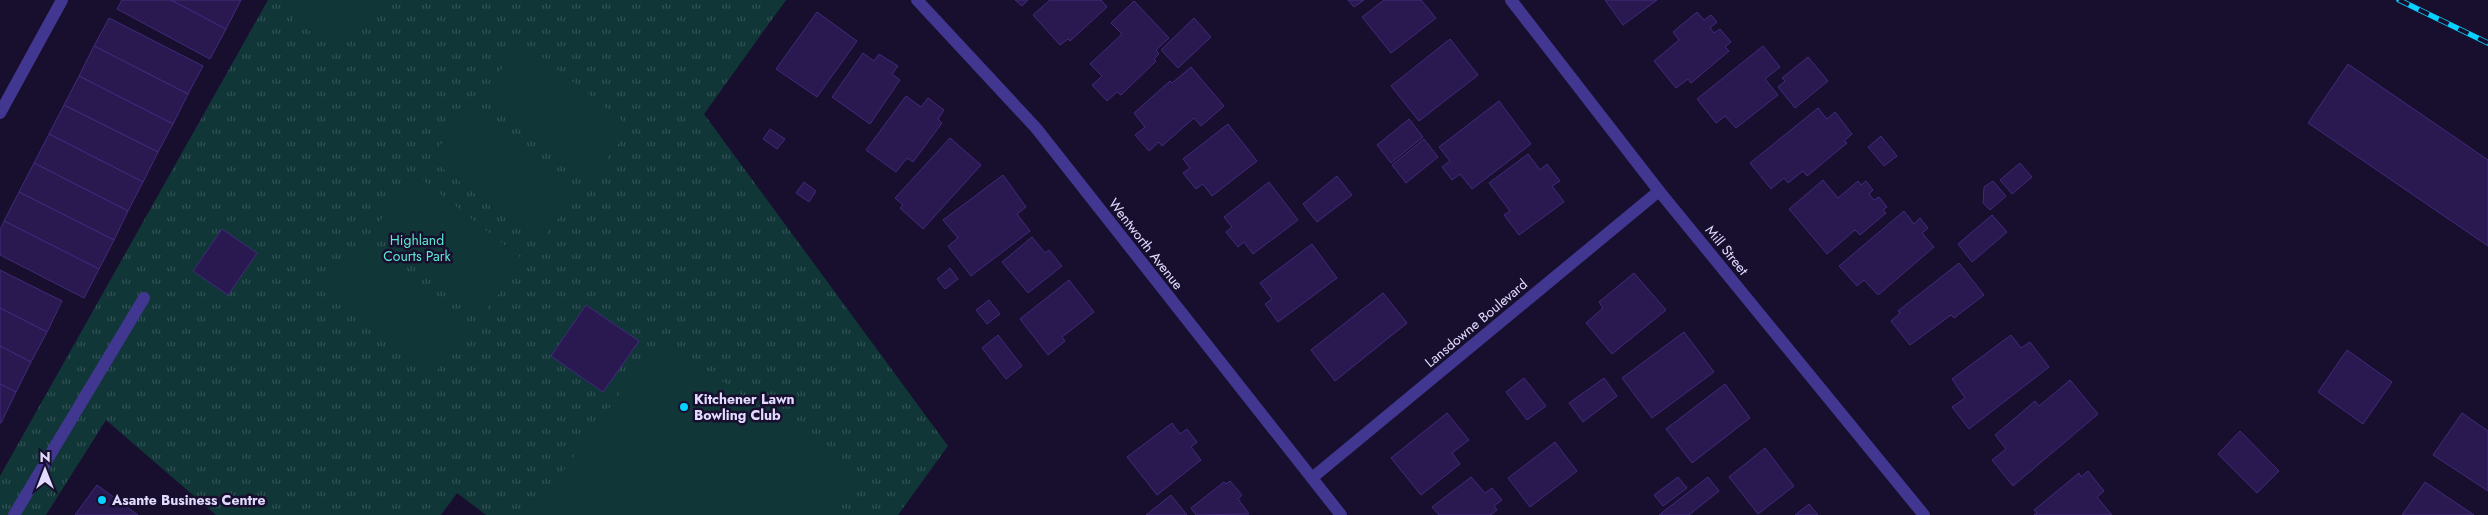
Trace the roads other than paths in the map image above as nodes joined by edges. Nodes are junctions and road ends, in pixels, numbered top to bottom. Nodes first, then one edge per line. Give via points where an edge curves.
1 (62, 0) edge
2 (917, 0) edge
3 (1510, 0) edge
4 (0, 113) edge
5 (1659, 191) junction
6 (144, 298) dead end
7 (1312, 478) junction
8 (14, 515) edge
9 (1341, 515) edge
10 (1924, 515) edge

1 - 4 street
2 - 7 street, Wentworth Avenue via 1036,128
3 - 5 street, Mill Street
5 - 7 street, Lansdowne Boulevard
5 - 10 street, Mill Street
6 - 8 street
7 - 9 street, Wentworth Avenue

